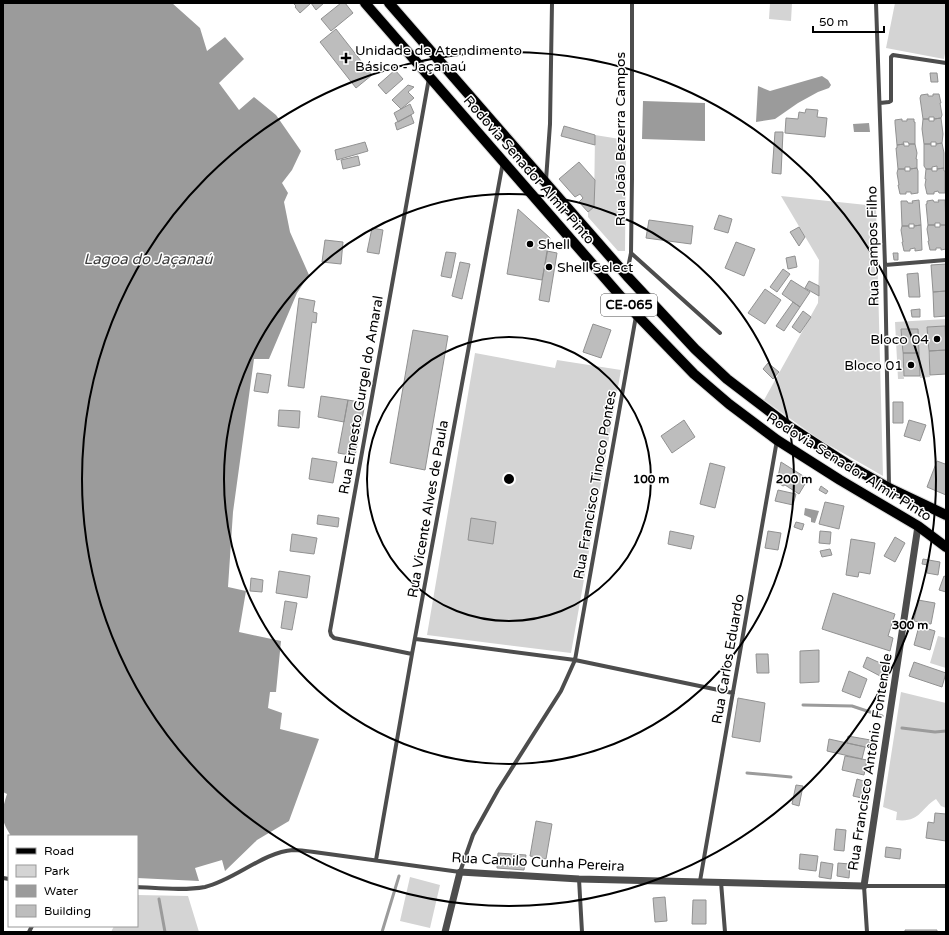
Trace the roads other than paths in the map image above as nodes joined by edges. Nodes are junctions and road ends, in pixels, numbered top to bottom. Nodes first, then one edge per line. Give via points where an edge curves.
1 (366, 3) edge
2 (389, 3) edge
3 (552, 3) edge
4 (632, 3) edge
5 (876, 3) edge
6 (946, 63) edge
7 (429, 76) junction
8 (880, 103) junction
9 (503, 161) junction
10 (546, 182) junction
11 (630, 253) junction
12 (946, 260) edge
13 (885, 265) junction
14 (627, 276) junction
15 (636, 314) junction
16 (720, 333) dead end
17 (777, 440) junction
18 (889, 488) junction
19 (946, 515) edge
20 (918, 526) junction
21 (946, 547) edge
22 (416, 639) junction
23 (412, 654) junction
24 (574, 660) junction
25 (733, 693) junction
26 (376, 860) junction
27 (460, 872) junction
28 (578, 879) junction
29 (700, 881) junction
30 (721, 882) junction
31 (864, 886) junction
32 (946, 886) edge
33 (138, 888) edge
34 (445, 932) edge
35 (582, 932) edge
36 (725, 932) edge
37 (867, 932) edge

1 - 7 main road, Rodovia Senador Almir Pinto / CE-065
2 - 10 main road, Rodovia Senador Almir Pinto / CE-065
3 - 10 street via 550,124
4 - 11 street, Rua João Bezerra Campos
5 - 8 street, Rua Campos Filho
6 - 8 street via 893,55 891,101
7 - 9 main road, Rodovia Senador Almir Pinto / CE-065
7 - 23 street, Rua Ernesto Gurgel do Amaral via 330,631 334,638
8 - 13 street, Rua Campos Filho
9 - 15 main road, Rodovia Senador Almir Pinto / CE-065
9 - 22 street, Rua Vicente Alves de Paula
10 - 14 main road, Rodovia Senador Almir Pinto / CE-065
11 - 14 street, Rua João Bezerra Campos
11 - 16 street
12 - 13 street
13 - 18 street, Rua Campos Filho
14 - 18 main road, Rodovia Senador Almir Pinto / CE-065 via 695,349 727,379 790,427
15 - 17 main road, Rodovia Senador Almir Pinto / CE-065 via 694,374
15 - 24 street, Rua Francisco Tinoco Pontes
17 - 20 main road, Rodovia Senador Almir Pinto / CE-065
17 - 25 street, Rua Carlos Eduardo
18 - 19 main road, Rodovia Senador Almir Pinto / CE-065
20 - 21 main road, Rodovia Senador Almir Pinto / CE-065
20 - 31 street, Rua Francisco Antônio Fontenele
22 - 23 street, Rua Vicente Alves de Paula
22 - 24 street
23 - 26 street, Rua Vicente Alves de Paula
24 - 25 street
24 - 27 street, Rua Francisco Tinoco Pontes via 560,691 473,835
25 - 29 street, Rua Carlos Eduardo
26 - 27 street, Rua Camilo Cunha Pereira
26 - 33 street, Rua Camilo Cunha Pereira via 292,850 264,858 242,872 205,886
27 - 28 street, Rua Camilo Cunha Pereira
27 - 34 street
28 - 29 street, Rua Camilo Cunha Pereira
28 - 35 street
29 - 30 street, Rua Camilo Cunha Pereira
30 - 31 street, Rua Camilo Cunha Pereira
30 - 36 street
31 - 32 street, Rua Camilo Cunha Pereira
31 - 37 street, Rua Francisco Antônio Fontenele

